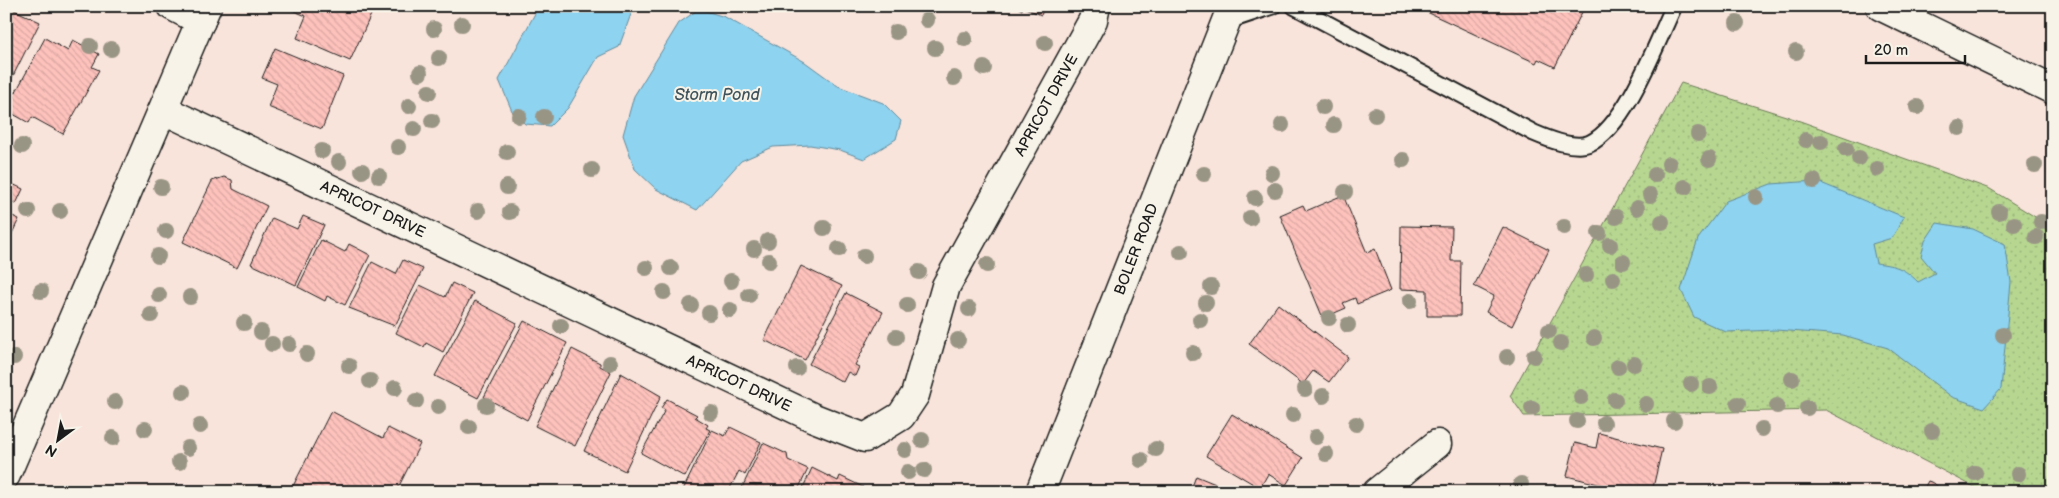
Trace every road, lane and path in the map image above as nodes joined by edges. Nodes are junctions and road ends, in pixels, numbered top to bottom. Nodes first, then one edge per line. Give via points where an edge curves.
1 (172, 6) edge
2 (1096, 6) edge
3 (1273, 6) edge
4 (1294, 6) edge
5 (1674, 6) edge
6 (1880, 6) edge
7 (204, 14) edge
8 (1228, 14) edge
9 (2053, 90) edge
10 (164, 110) junction
11 (1437, 444) dead end
12 (6, 475) edge
13 (1040, 492) edge
14 (1377, 492) edge

1 - 7 street
2 - 10 street, APRICOT DRIVE via 1093,20 946,286 915,395 901,416 865,438 814,418
3 - 8 lane
4 - 5 lane via 1534,133 1559,143 1588,144 1605,132 1628,103
6 - 9 street
7 - 10 street
8 - 13 street, BOLER ROAD
10 - 12 street
11 - 14 street

